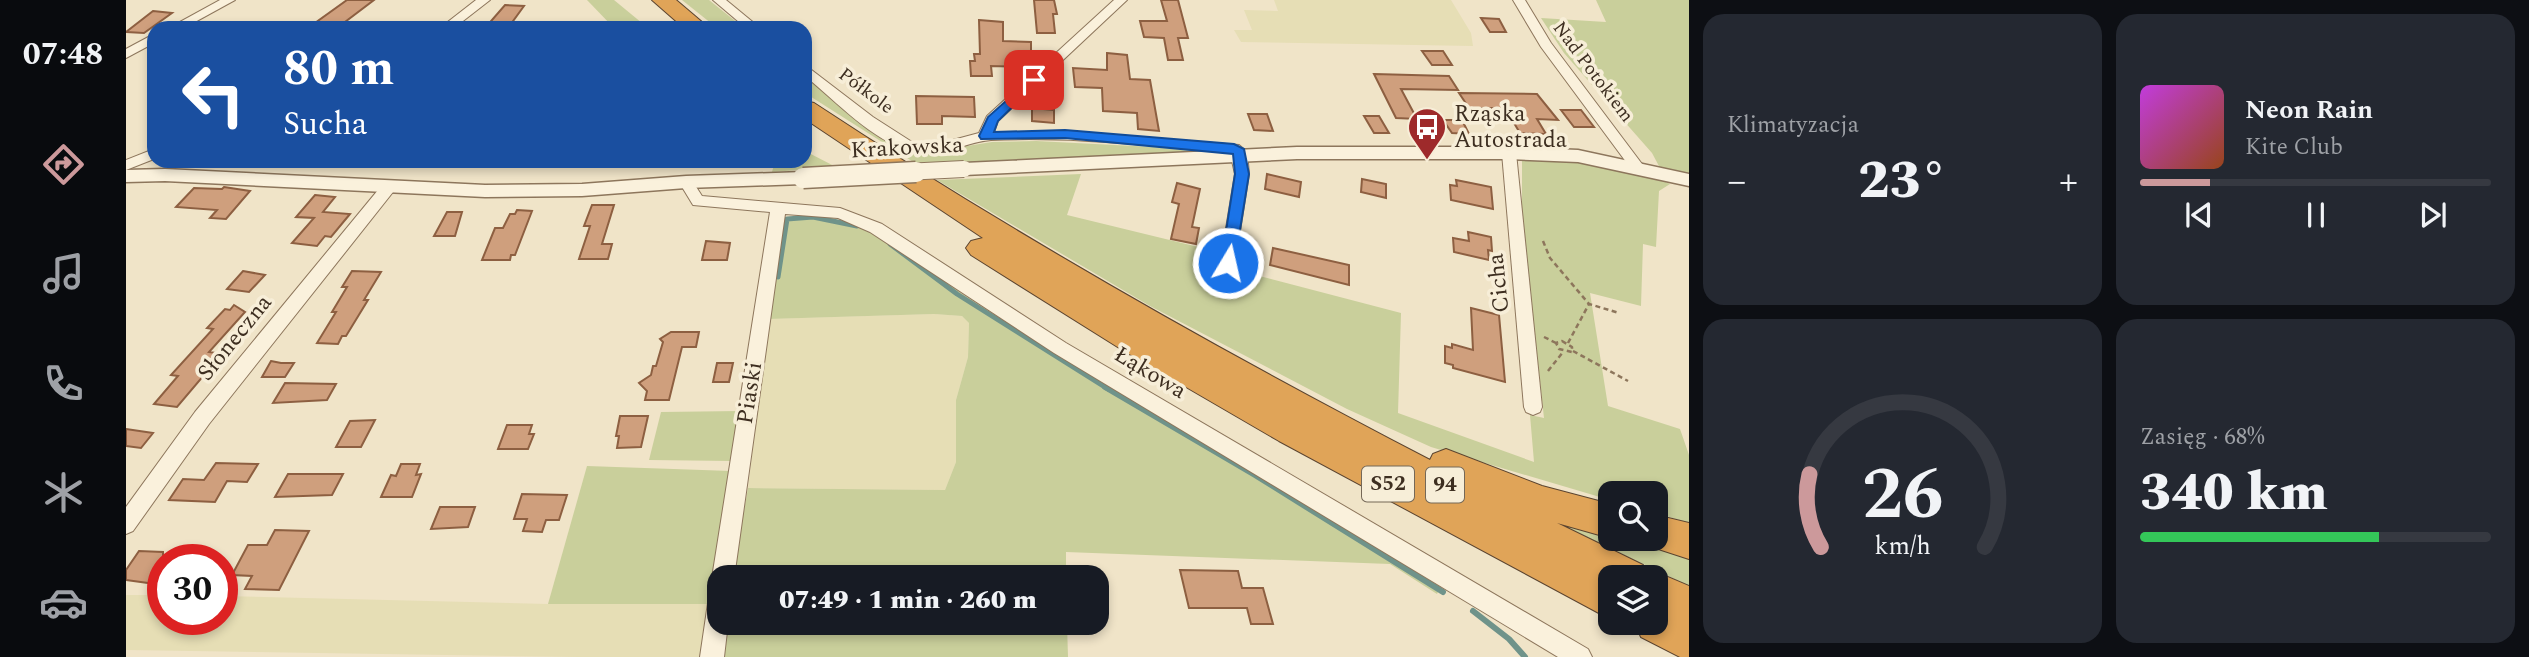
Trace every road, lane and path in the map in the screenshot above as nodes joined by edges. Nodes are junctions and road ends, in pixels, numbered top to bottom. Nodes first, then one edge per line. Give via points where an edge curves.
1 (229, 0) edge
2 (484, 0) edge
3 (719, 0) edge
4 (1121, 0) edge
5 (1519, 0) edge
6 (655, 4) edge
7 (188, 21) edge
8 (456, 21) edge
9 (666, 21) edge
10 (685, 21) edge
11 (745, 21) edge
12 (147, 42) edge
13 (126, 54) edge
14 (812, 75) edge
15 (812, 113) edge
16 (812, 136) edge
17 (985, 136) junction
18 (1509, 153) junction
19 (147, 157) edge
20 (1241, 158) junction
21 (126, 165) edge
22 (1637, 167) junction
23 (126, 176) edge
24 (1688, 180) edge
25 (686, 182) junction
26 (388, 188) junction
27 (778, 208) junction
28 (1543, 241) dead end
29 (1228, 265) dead end
30 (1588, 304) junction
31 (1619, 313) dead end
32 (1568, 343) junction
33 (1573, 351) junction
34 (1628, 381) dead end
35 (1264, 388) junction
36 (1533, 407) dead end
37 (1598, 517) edge
38 (126, 524) edge
39 (1668, 535) edge
40 (1689, 541) edge
41 (725, 565) edge
42 (1604, 565) edge
43 (1598, 594) edge
44 (1668, 597) edge
45 (1689, 607) edge
46 (1668, 630) edge
47 (715, 635) edge
48 (1689, 640) edge
49 (712, 657) edge
50 (1580, 657) edge

1 - 7 street
2 - 8 street
3 - 11 street
4 - 17 street via 992,120
5 - 22 street, Nad Potokiem via 1545,44
6 - 9 highway
6 - 10 highway
12 - 13 street
14 - 17 street, Półkole via 908,145 941,147
15 - 35 highway via 989,228
16 - 43 highway, S52 via 917,208 1170,362
17 - 20 street, Półkole via 1065,134 1234,149
18 - 20 street, Krakowska via 1297,153
18 - 22 street, Krakowska via 1578,156
18 - 36 street, Cicha
19 - 21 street
20 - 25 street, Krakowska, bridge
20 - 29 street
22 - 24 street, Krakowska
23 - 26 street, Krakowska
25 - 26 street, Krakowska via 582,190
25 - 27 street, Łąkowa via 698,201
26 - 38 street, Słoneczna via 202,418
27 - 41 street, Piaski
27 - 50 street, Łąkowa via 840,213 876,228 1060,348
28 - 30 path via 1545,253 1582,289
30 - 31 path
30 - 32 path
32 - 33 path
32 - 33 path via 1556,345 1563,352
33 - 34 path
35 - 37 highway via 1502,488
35 - 42 highway, 94
39 - 40 highway
44 - 45 highway
46 - 48 highway
47 - 49 street

